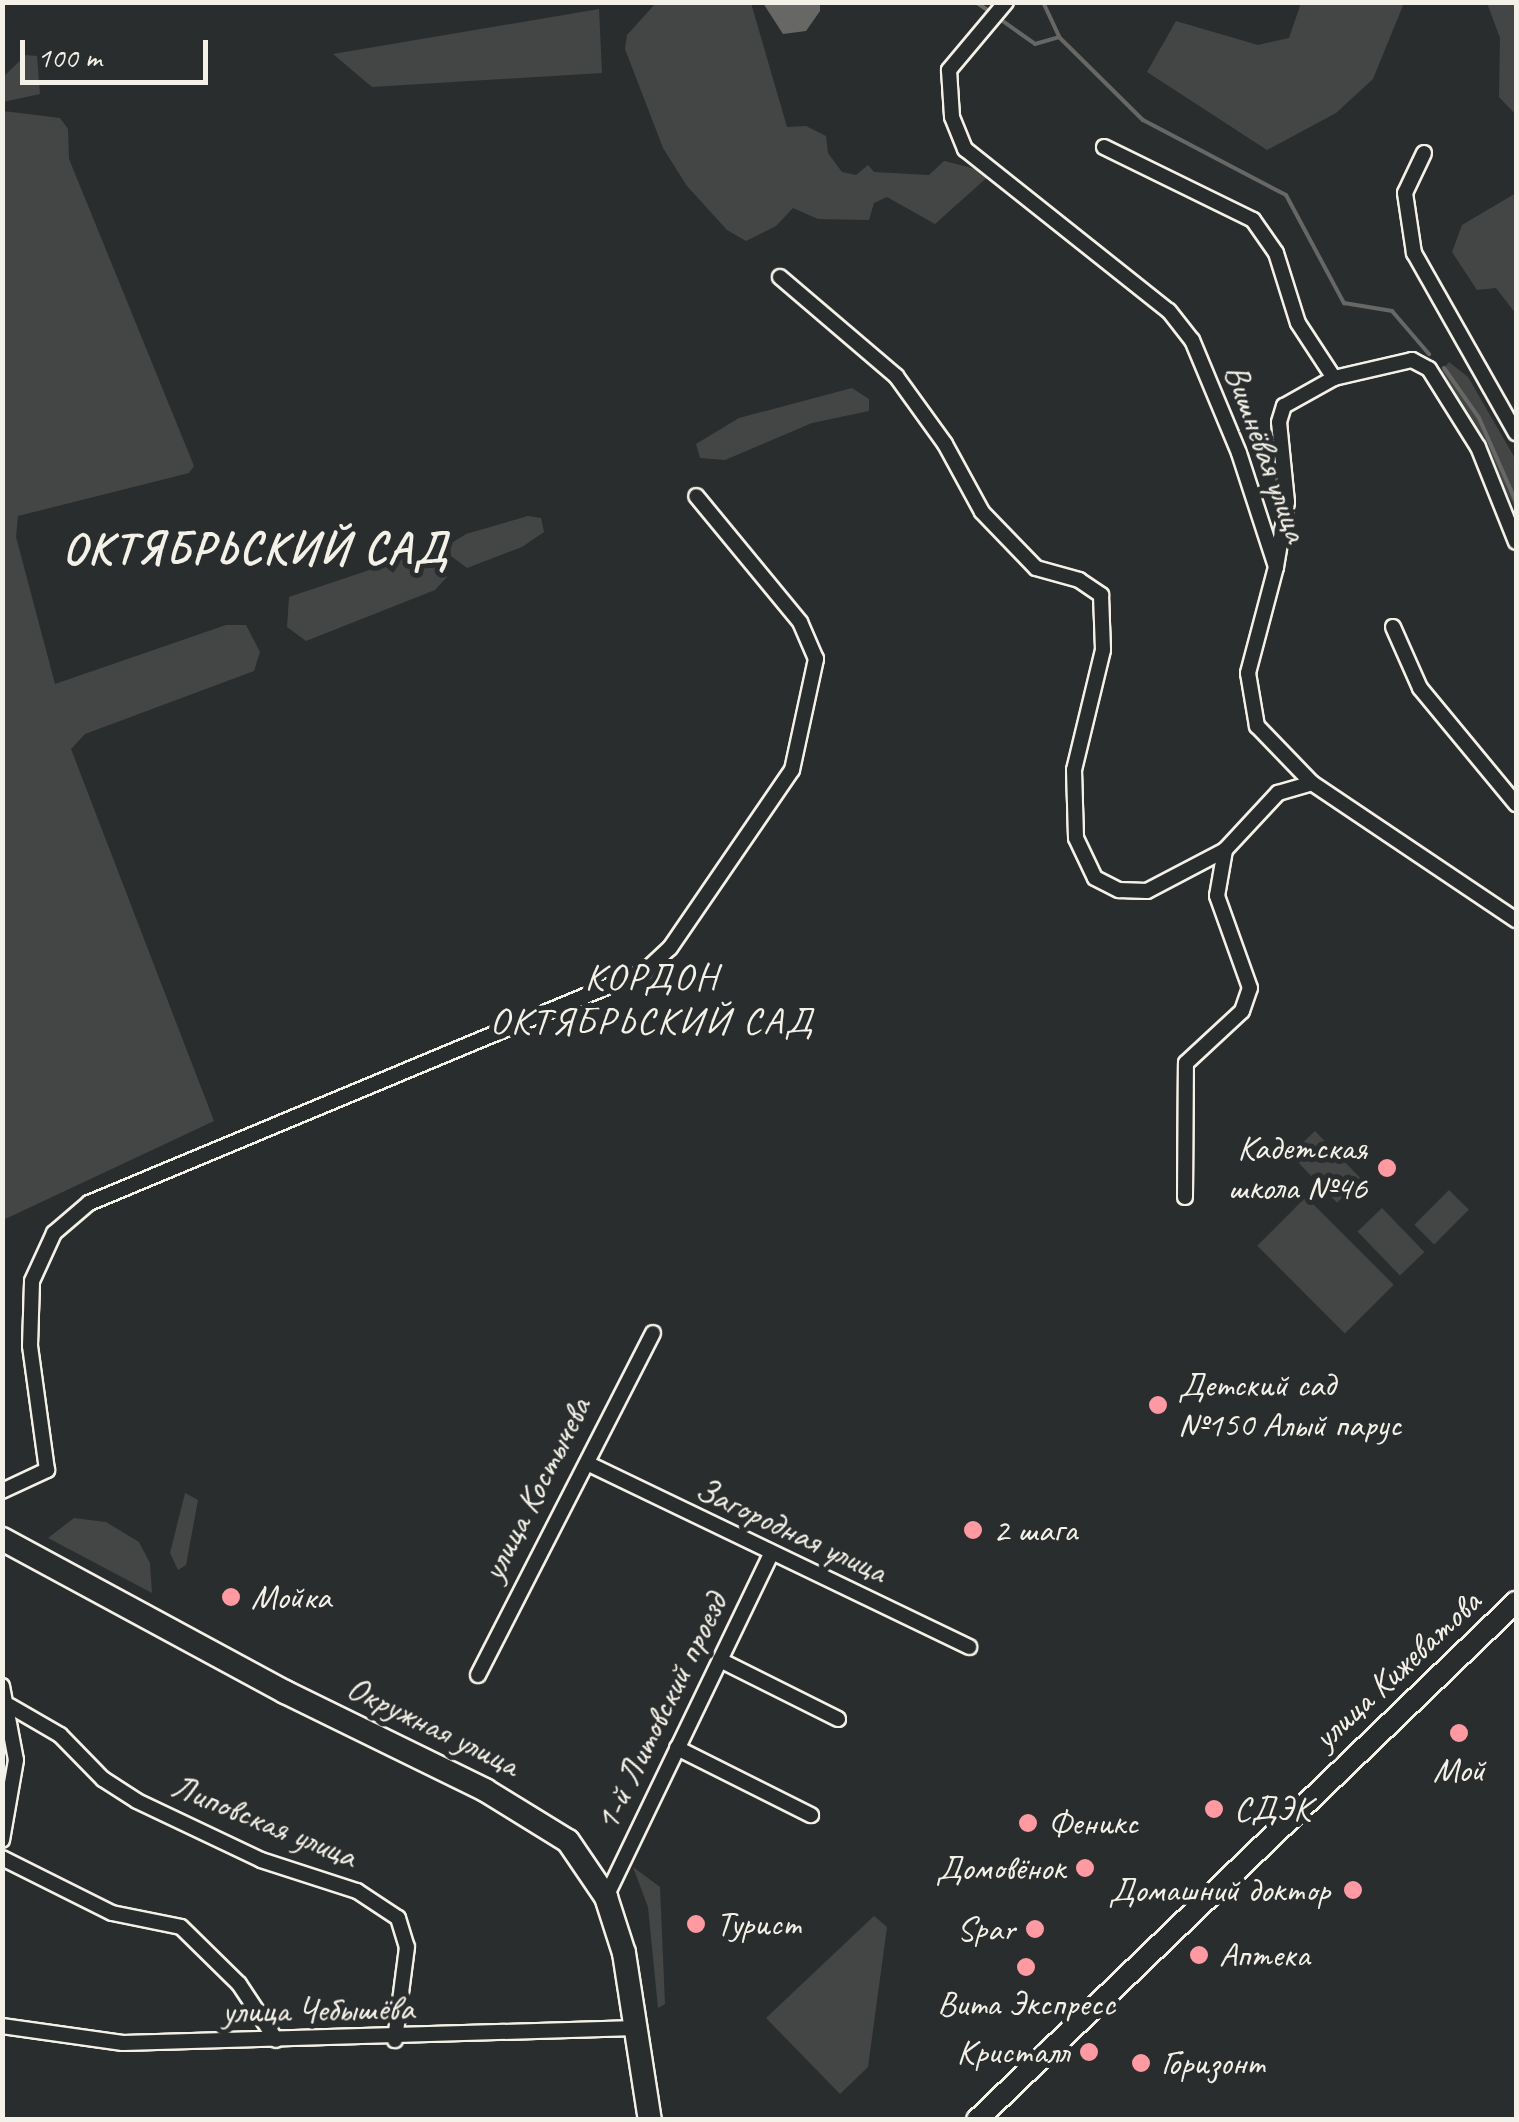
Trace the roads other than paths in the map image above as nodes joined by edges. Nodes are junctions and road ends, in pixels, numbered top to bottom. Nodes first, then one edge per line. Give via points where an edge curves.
1 (1006, 2) edge
2 (1104, 147) dead end
3 (1424, 153) dead end
4 (780, 277) dead end
5 (1334, 378) junction
6 (1516, 433) edge
7 (696, 496) dead end
8 (1516, 542) edge
9 (1276, 567) junction
10 (1393, 627) dead end
11 (1312, 782) junction
12 (1516, 804) edge
13 (1225, 850) junction
14 (1516, 920) edge
15 (1185, 1197) dead end
16 (653, 1333) dead end
17 (590, 1464) junction
18 (2, 1491) edge
19 (2, 1539) edge
20 (772, 1554) junction
21 (1516, 1602) edge
22 (968, 1647) dead end
23 (720, 1660) junction
24 (478, 1675) dead end
25 (2, 1686) edge
26 (10, 1706) junction
27 (838, 1720) dead end
28 (676, 1748) junction
29 (810, 1815) dead end
30 (2, 1840) edge
31 (2, 1858) edge
32 (606, 1897) junction
33 (2, 2026) edge
34 (636, 2028) junction
35 (276, 2040) junction
36 (395, 2040) junction
37 (650, 2120) edge
38 (976, 2120) edge

1 - 9 street, Вишнёвая улица via 950,70 952,117 966,149 1168,310 1192,340
2 - 5 street via 1254,220 1276,253 1298,322
3 - 6 street via 1406,193 1414,252
4 - 13 street via 896,376 945,444 982,512 1036,568 1080,580 1100,596 1103,650 1074,770 1076,838 1094,878 1119,890 1147,891
5 - 8 street via 1412,360 1430,369 1496,482
5 - 9 street via 1284,406 1279,422 1286,502
7 - 18 street via 800,622 816,659 792,770 670,948 645,971 88,1203 54,1233 32,1281 30,1346 47,1470
9 - 11 street, Вишнёвая улица via 1248,673 1248,700 1257,726
10 - 12 street via 1420,688
11 - 13 street via 1278,793
11 - 14 street, Вишнёвая улица
13 - 15 street via 1217,896 1250,988 1242,1012 1186,1063
16 - 17 street, улица Костычева via 602,1425
17 - 20 street, Загородная улица
17 - 24 street, улица Костычева via 555,1516
19 - 32 main road, Окружная улица via 551,1826 584,1856
20 - 22 street, Загородная улица
20 - 23 street, 1-й Литовский проезд
21 - 38 main road, улица Кижеватова
23 - 27 street
23 - 28 street, 1-й Литовский проезд
25 - 26 street
26 - 30 street via 16,1760
26 - 36 street, Липовская улица via 60,1735 137,1802 246,1854 357,1890 398,1918 407,1947
28 - 29 street
28 - 32 street, 1-й Литовский проезд
31 - 35 street via 112,1913 181,1926 238,1984
32 - 34 main road, Окружная улица via 624,1953
33 - 35 street, улица Чебышёва via 123,2043
34 - 36 street, улица Чебышёва
34 - 37 main road, Окружная улица
35 - 36 street, улица Чебышёва

